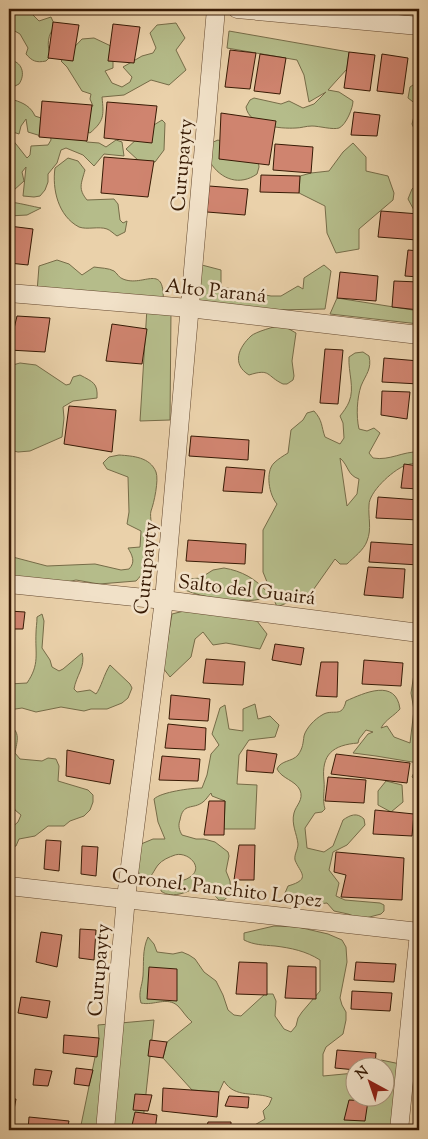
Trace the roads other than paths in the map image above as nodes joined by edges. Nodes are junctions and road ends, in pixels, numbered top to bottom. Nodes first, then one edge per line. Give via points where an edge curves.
1 (216, 9) edge
2 (237, 9) edge
3 (419, 26) edge
4 (9, 292) edge
5 (190, 308) junction
6 (419, 335) edge
7 (9, 584) edge
8 (164, 600) junction
9 (419, 633) edge
10 (9, 886) edge
11 (126, 898) junction
12 (419, 932) edge
13 (105, 1130) edge
14 (399, 1130) edge

1 - 5 street, Curupayty
2 - 3 street
4 - 5 street, Alto Paraná
5 - 6 street, Alto Paraná
5 - 8 street, Curupayty
7 - 8 street, Salto del Guairá
8 - 9 street, Salto del Guairá
8 - 11 street, Curupayty
10 - 11 street, Coronel. Panchito Lopez
11 - 12 street, Coronel. Panchito Lopez
11 - 13 street, Curupayty
12 - 14 street

